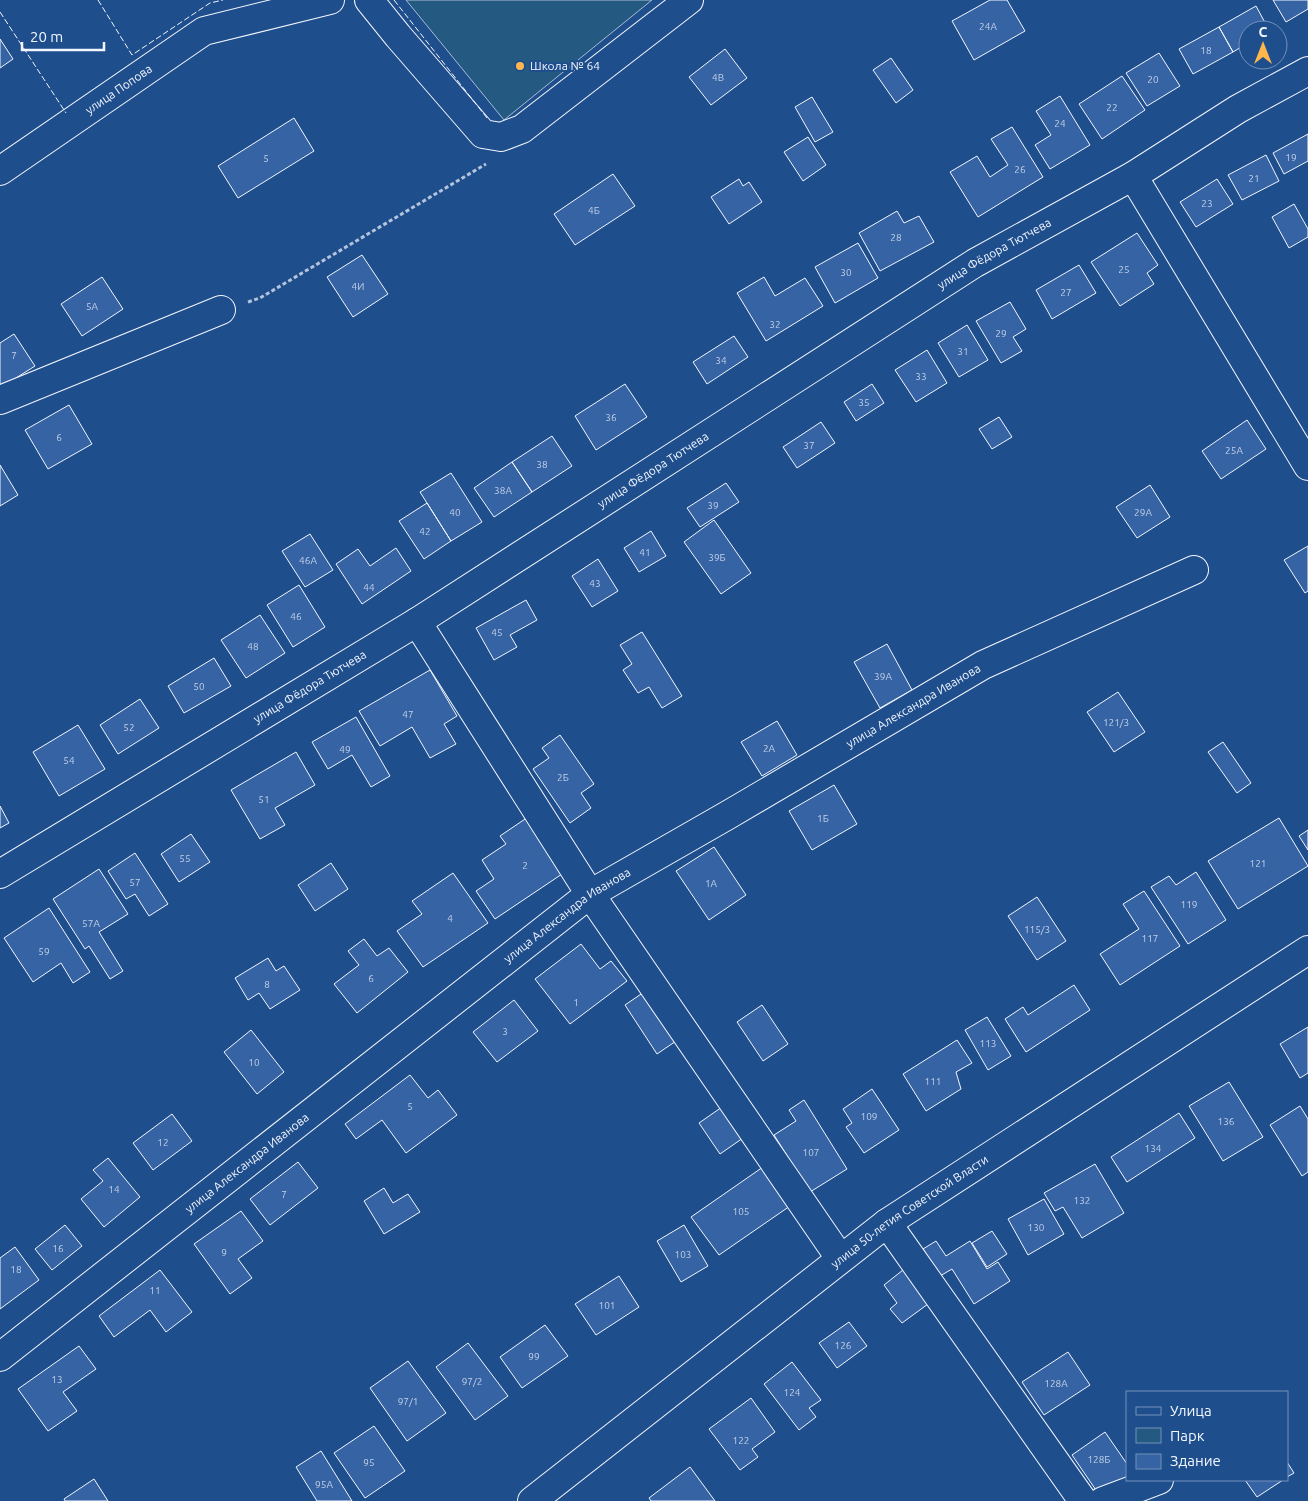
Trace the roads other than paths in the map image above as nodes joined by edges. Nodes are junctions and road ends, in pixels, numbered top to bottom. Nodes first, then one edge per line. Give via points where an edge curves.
1 (330, 0) edge
2 (369, 0) edge
3 (689, 0) edge
4 (1308, 71) edge
5 (0, 171) edge
6 (1133, 176) junction
7 (221, 310) road end
8 (0, 400) edge
9 (1308, 466) edge
10 (1194, 570) dead end
11 (417, 622) junction
12 (0, 874) edge
13 (590, 894) junction
14 (1308, 950) edge
15 (887, 1223) junction
16 (840, 1258) junction
17 (0, 1357) edge
18 (1155, 1481) edge
19 (532, 1501) edge
20 (1083, 1501) edge
21 (1103, 1501) edge

1 - 5 street, улица Попова via 204,31
2 - 3 street via 483,134 501,137 522,128
4 - 6 street, улица Фёдора Тютчева via 1238,109
6 - 9 street
6 - 11 street, улица Фёдора Тютчева via 975,263
7 - 8 street
10 - 13 street, улица Александра Иванова via 983,665
11 - 12 street, улица Фёдора Тютчева
11 - 13 street
13 - 16 street
13 - 17 street, улица Александра Иванова
14 - 15 street, улица 50-летия Советской Власти
15 - 16 street, улица 50-летия Советской Власти
15 - 20 street
16 - 19 street, улица 50-летия Советской Власти
18 - 21 street

